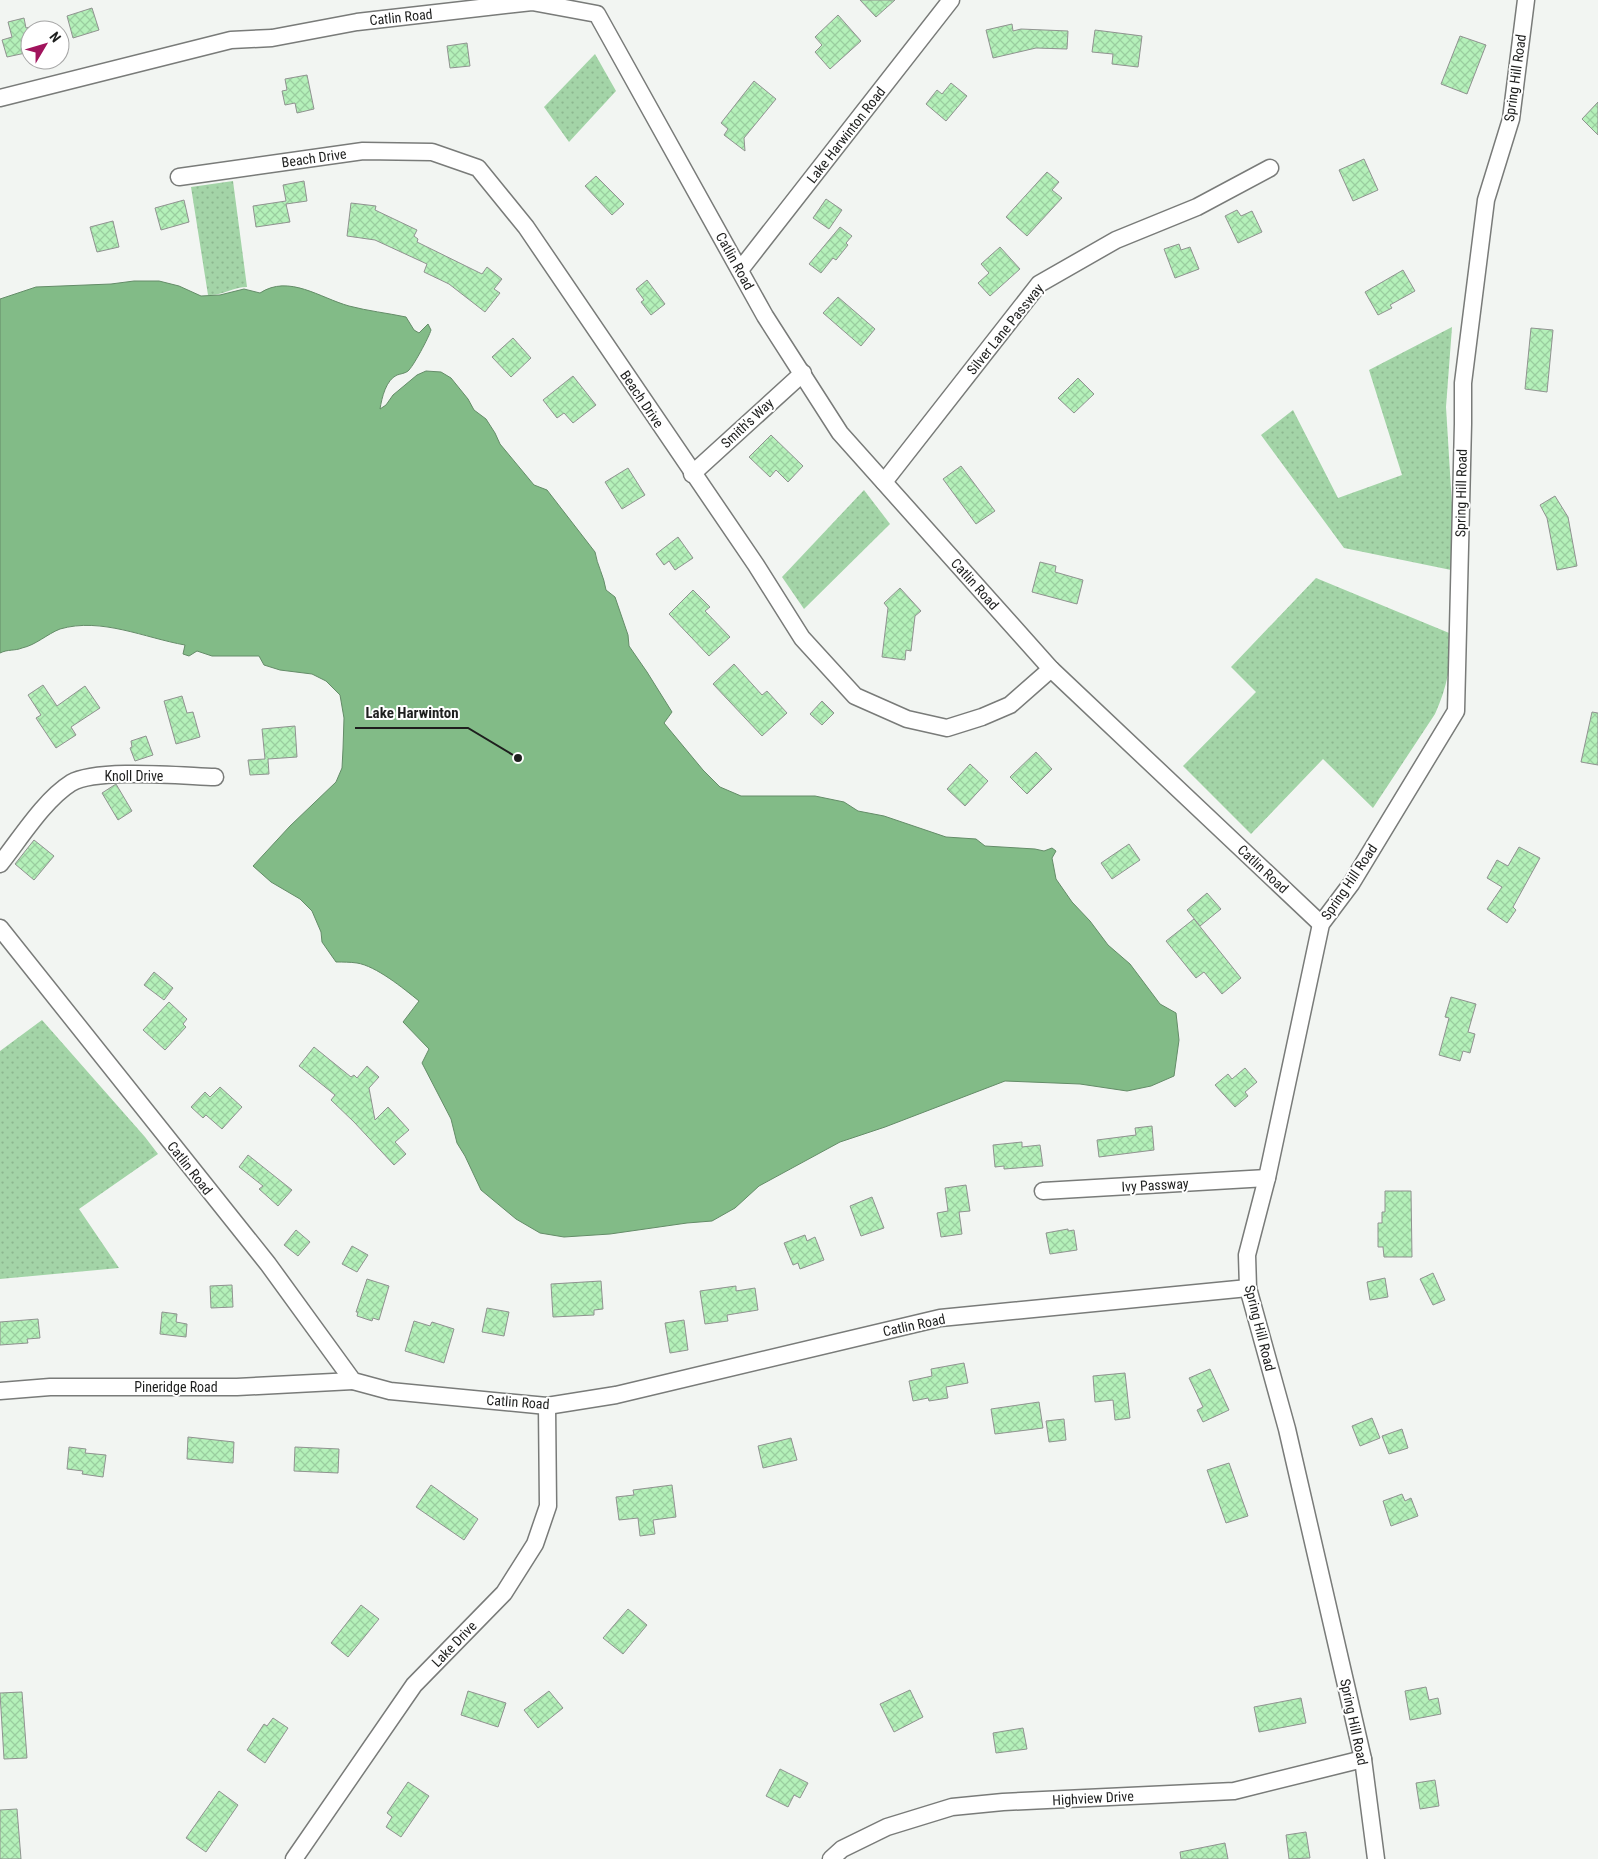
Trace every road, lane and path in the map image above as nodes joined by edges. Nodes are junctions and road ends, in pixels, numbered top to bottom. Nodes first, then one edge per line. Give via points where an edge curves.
1 (951, 0) edge
2 (1526, 0) edge
3 (0, 98) edge
4 (1270, 168) dead end
5 (178, 176) dead end
6 (740, 270) junction
7 (803, 372) junction
8 (692, 474) junction
9 (884, 482) junction
10 (1051, 669) junction
11 (215, 777) dead end
12 (0, 864) edge
13 (1321, 924) junction
14 (0, 928) edge
15 (1267, 1178) junction
16 (1043, 1191) dead end
17 (1248, 1288) junction
18 (353, 1381) junction
19 (0, 1391) edge
20 (547, 1406) junction
21 (1363, 1760) junction
22 (294, 1859) edge
23 (831, 1859) edge
24 (1376, 1859) edge

1 - 6 street, Lake Harwinton Road
2 - 13 street, Spring Hill Road via 1511,120 1486,200 1463,382 1456,711 1351,884
3 - 6 street, Catlin Road via 231,40 272,38 357,22 532,2 597,14
4 - 9 street, Silver Lane Passway via 1197,207 1116,240 1039,284
5 - 8 street, Beach Drive via 363,151 432,152 478,168 526,227
6 - 7 street, Catlin Road via 765,316
7 - 8 street, Smith's Way
7 - 9 street, Catlin Road via 840,433
8 - 10 street, Beach Drive via 802,638 855,696 907,719 947,728 982,718 1010,705
9 - 10 street, Catlin Road
10 - 13 street, Catlin Road
11 - 12 street, Knoll Drive via 104,774 72,782 51,799
13 - 15 street, Spring Hill Road
14 - 18 street, Catlin Road via 268,1264
15 - 16 street, Ivy Passway
15 - 17 street, Spring Hill Road via 1247,1254
17 - 20 street, Catlin Road via 940,1318 616,1395
17 - 21 street, Spring Hill Road via 1287,1429
18 - 19 street, Pineridge Road via 237,1387 50,1387
18 - 20 street, Catlin Road via 390,1391
20 - 22 street, Lake Drive via 548,1506 535,1544 504,1593 414,1685
21 - 23 street, Highview Drive via 1234,1791 1003,1802 952,1808 887,1827 842,1849
21 - 24 street, Spring Hill Road

